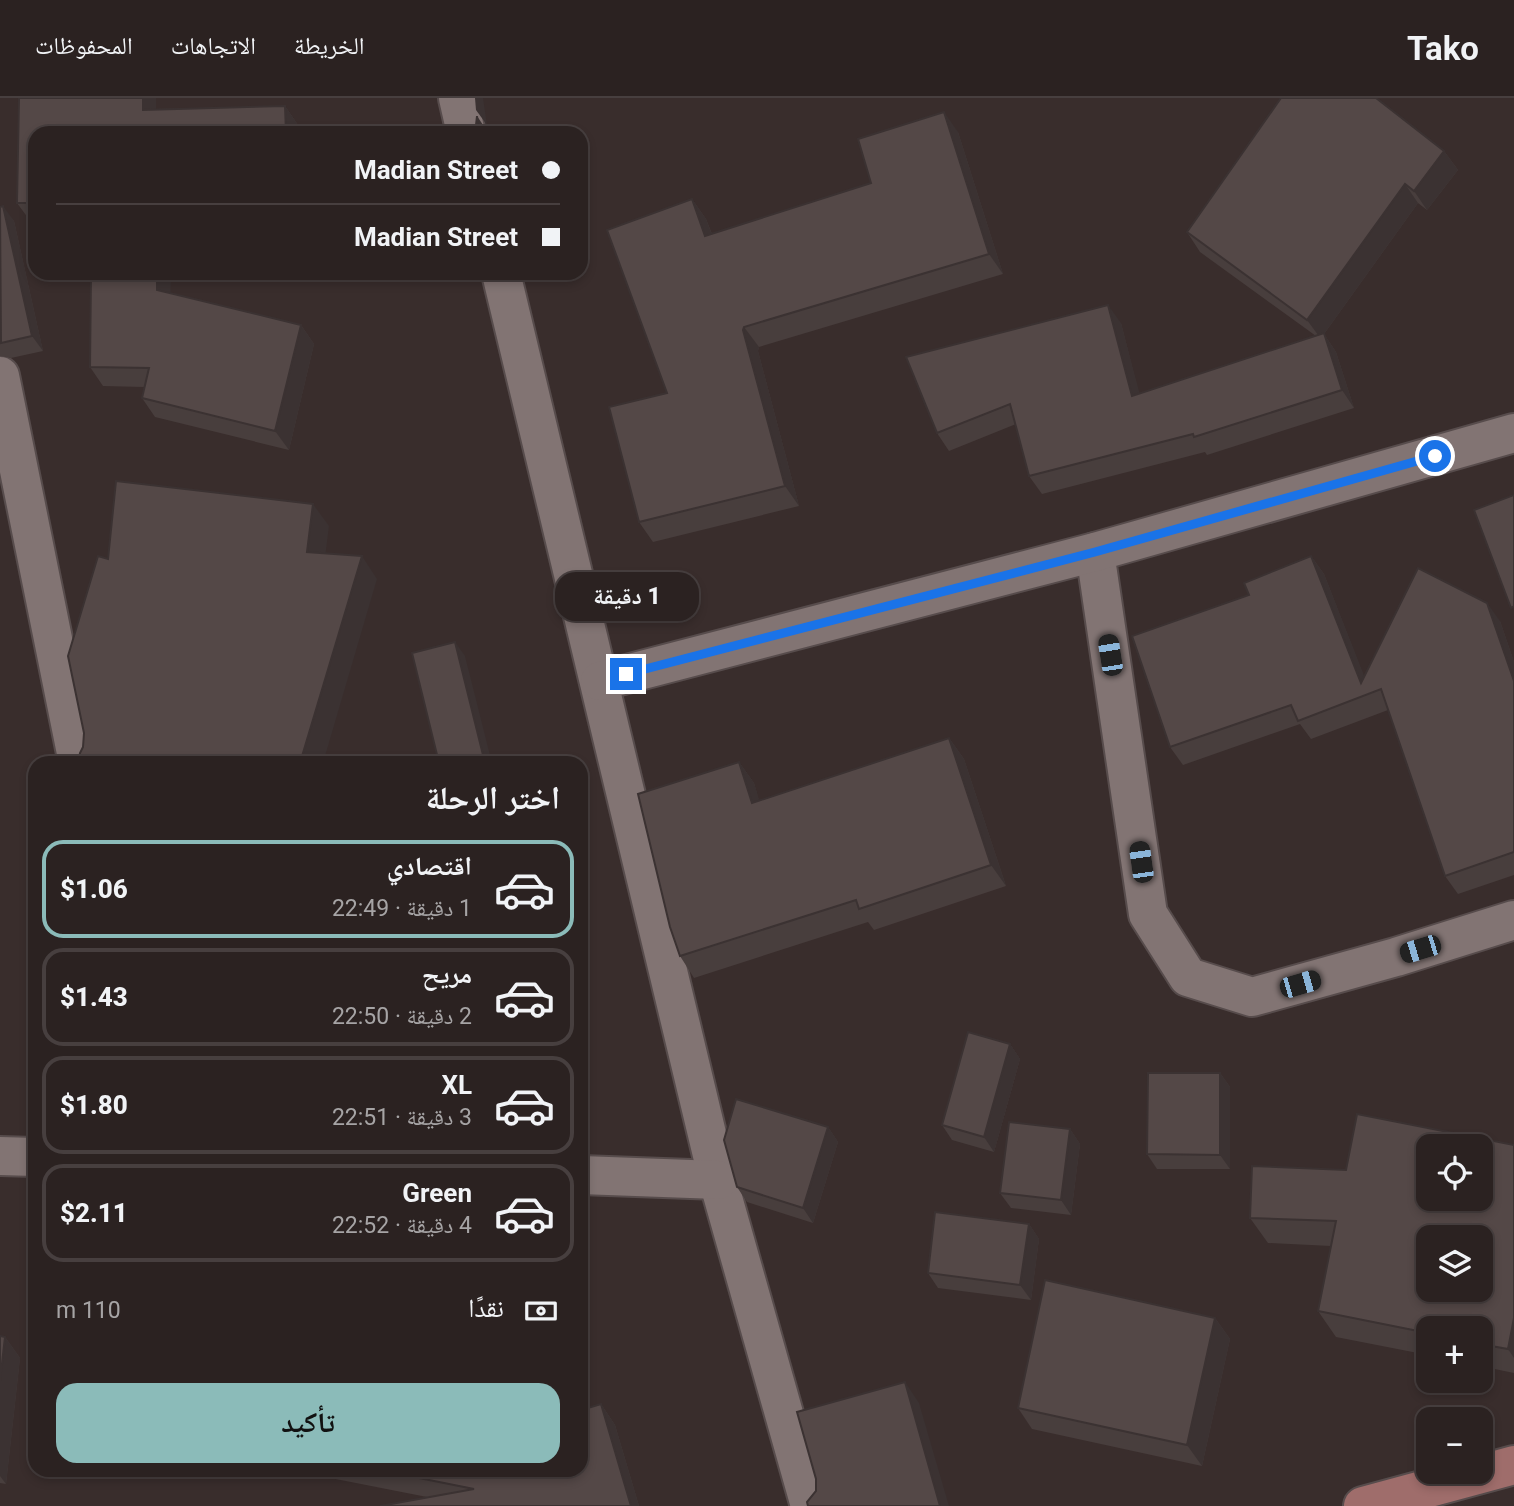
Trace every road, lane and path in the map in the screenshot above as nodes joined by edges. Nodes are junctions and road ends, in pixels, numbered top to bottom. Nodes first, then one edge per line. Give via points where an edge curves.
1 (458, 98) edge
2 (465, 126) edge
3 (503, 280) edge
4 (0, 376) edge
5 (1514, 433) edge
6 (1095, 552) junction
7 (600, 681) junction
8 (77, 756) edge
9 (1514, 920) edge
10 (0, 1156) edge
11 (28, 1157) edge
12 (588, 1175) edge
13 (718, 1180) junction
14 (1514, 1465) edge
15 (810, 1506) edge
16 (1363, 1506) edge

1 - 2 street
3 - 7 street
4 - 8 street
5 - 6 street
6 - 7 street
6 - 9 street via 1148,914 1188,977 1252,998
7 - 13 street
10 - 11 street
12 - 13 street
13 - 15 street
14 - 16 main road

